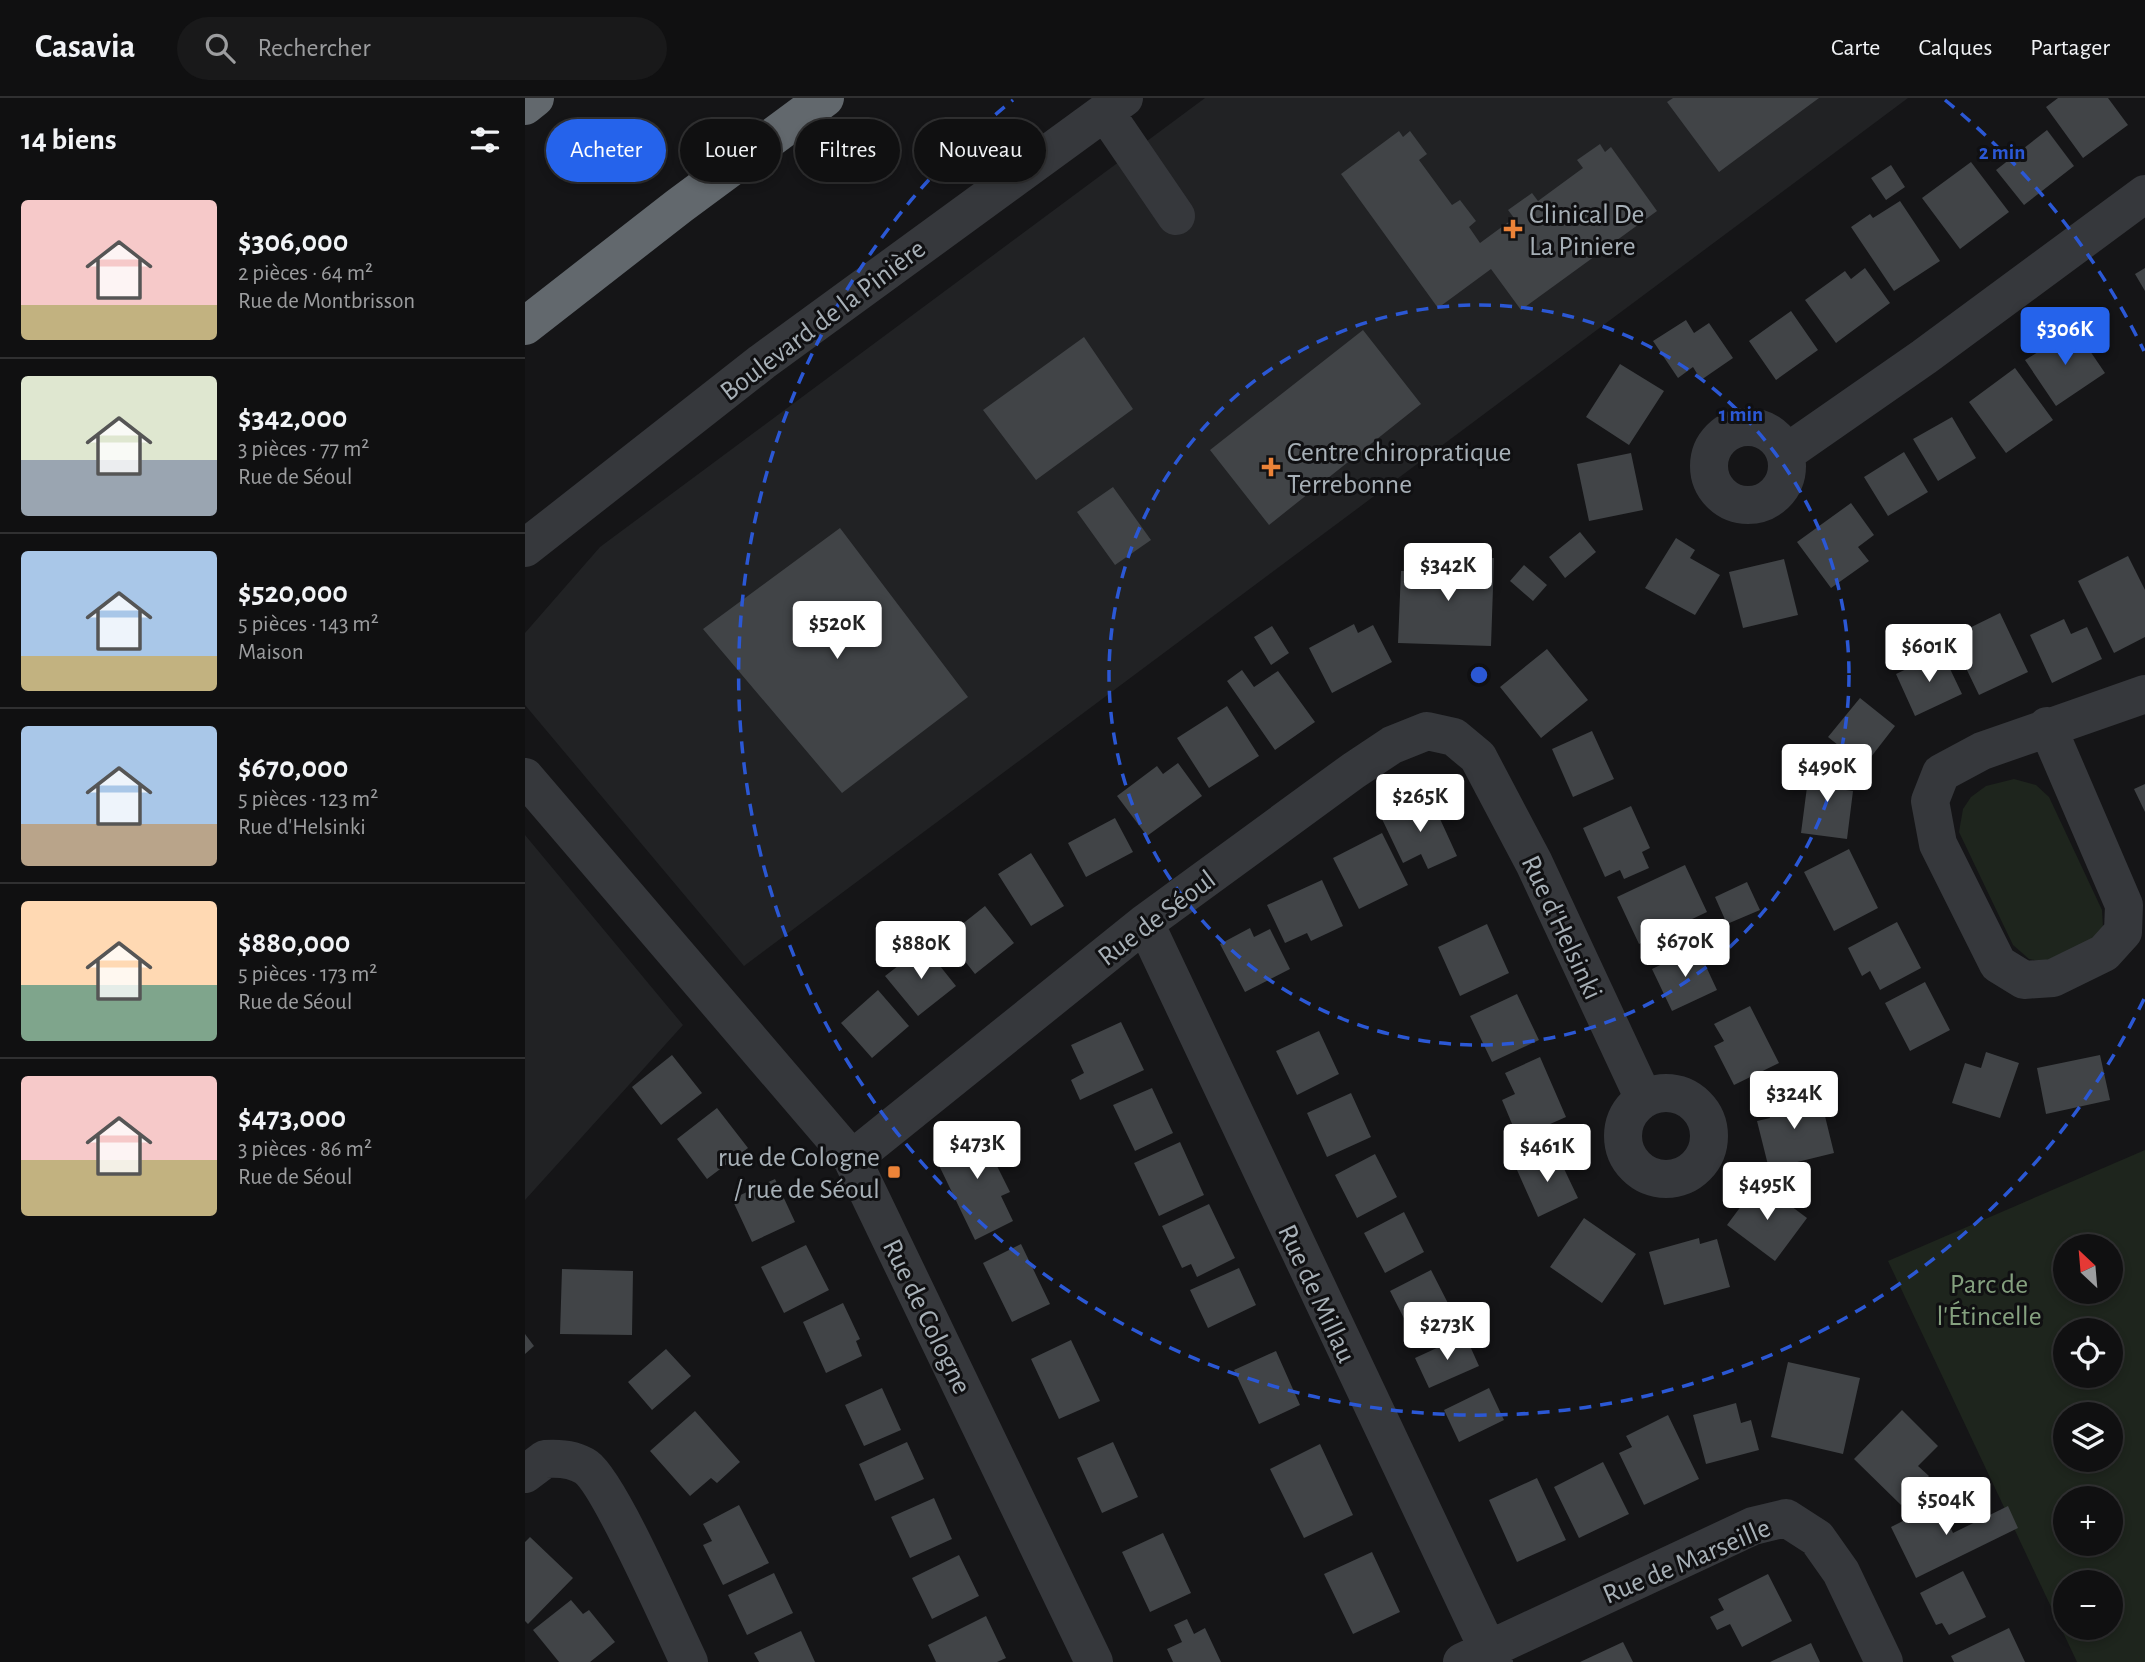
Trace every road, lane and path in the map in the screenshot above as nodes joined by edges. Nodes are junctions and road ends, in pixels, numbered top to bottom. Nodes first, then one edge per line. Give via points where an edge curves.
1 (535, 98) edge
2 (825, 98) edge
3 (1114, 105) edge
4 (525, 106) edge
5 (2145, 194) edge
6 (1176, 216) dead end
7 (525, 326) edge
8 (1786, 453) dead end
9 (525, 548) edge
10 (2145, 694) edge
11 (2047, 726) junction
12 (1478, 757) joint
13 (525, 777) edge
14 (1145, 923) junction
15 (1644, 1099) dead end
16 (852, 1159) junction
17 (525, 1474) edge
18 (1481, 1658) edge
19 (689, 1662) edge
20 (1094, 1662) edge
21 (1885, 1662) edge

1 - 4 highway
2 - 7 highway
3 - 6 street
3 - 9 street, Boulevard de la Pinière via 762,362
5 - 8 street
10 - 11 street
11 - 11 street via 2125,905 2123,932 2104,953 2053,978 2024,980 1998,964 1938,844 1930,801 1941,773
12 - 14 street, Rue de Séoul via 1454,737 1427,732 1392,745
12 - 15 street, Rue d'Helsinki via 1534,863
13 - 16 street, Rue de Cologne
14 - 16 street, Rue de Séoul
14 - 18 street, Rue de Millau
16 - 20 street, Rue de Cologne
17 - 19 street via 545,1458 577,1462 589,1469 609,1499
18 - 21 street, Rue de Marseille via 1753,1526 1786,1518 1817,1538 1841,1572

